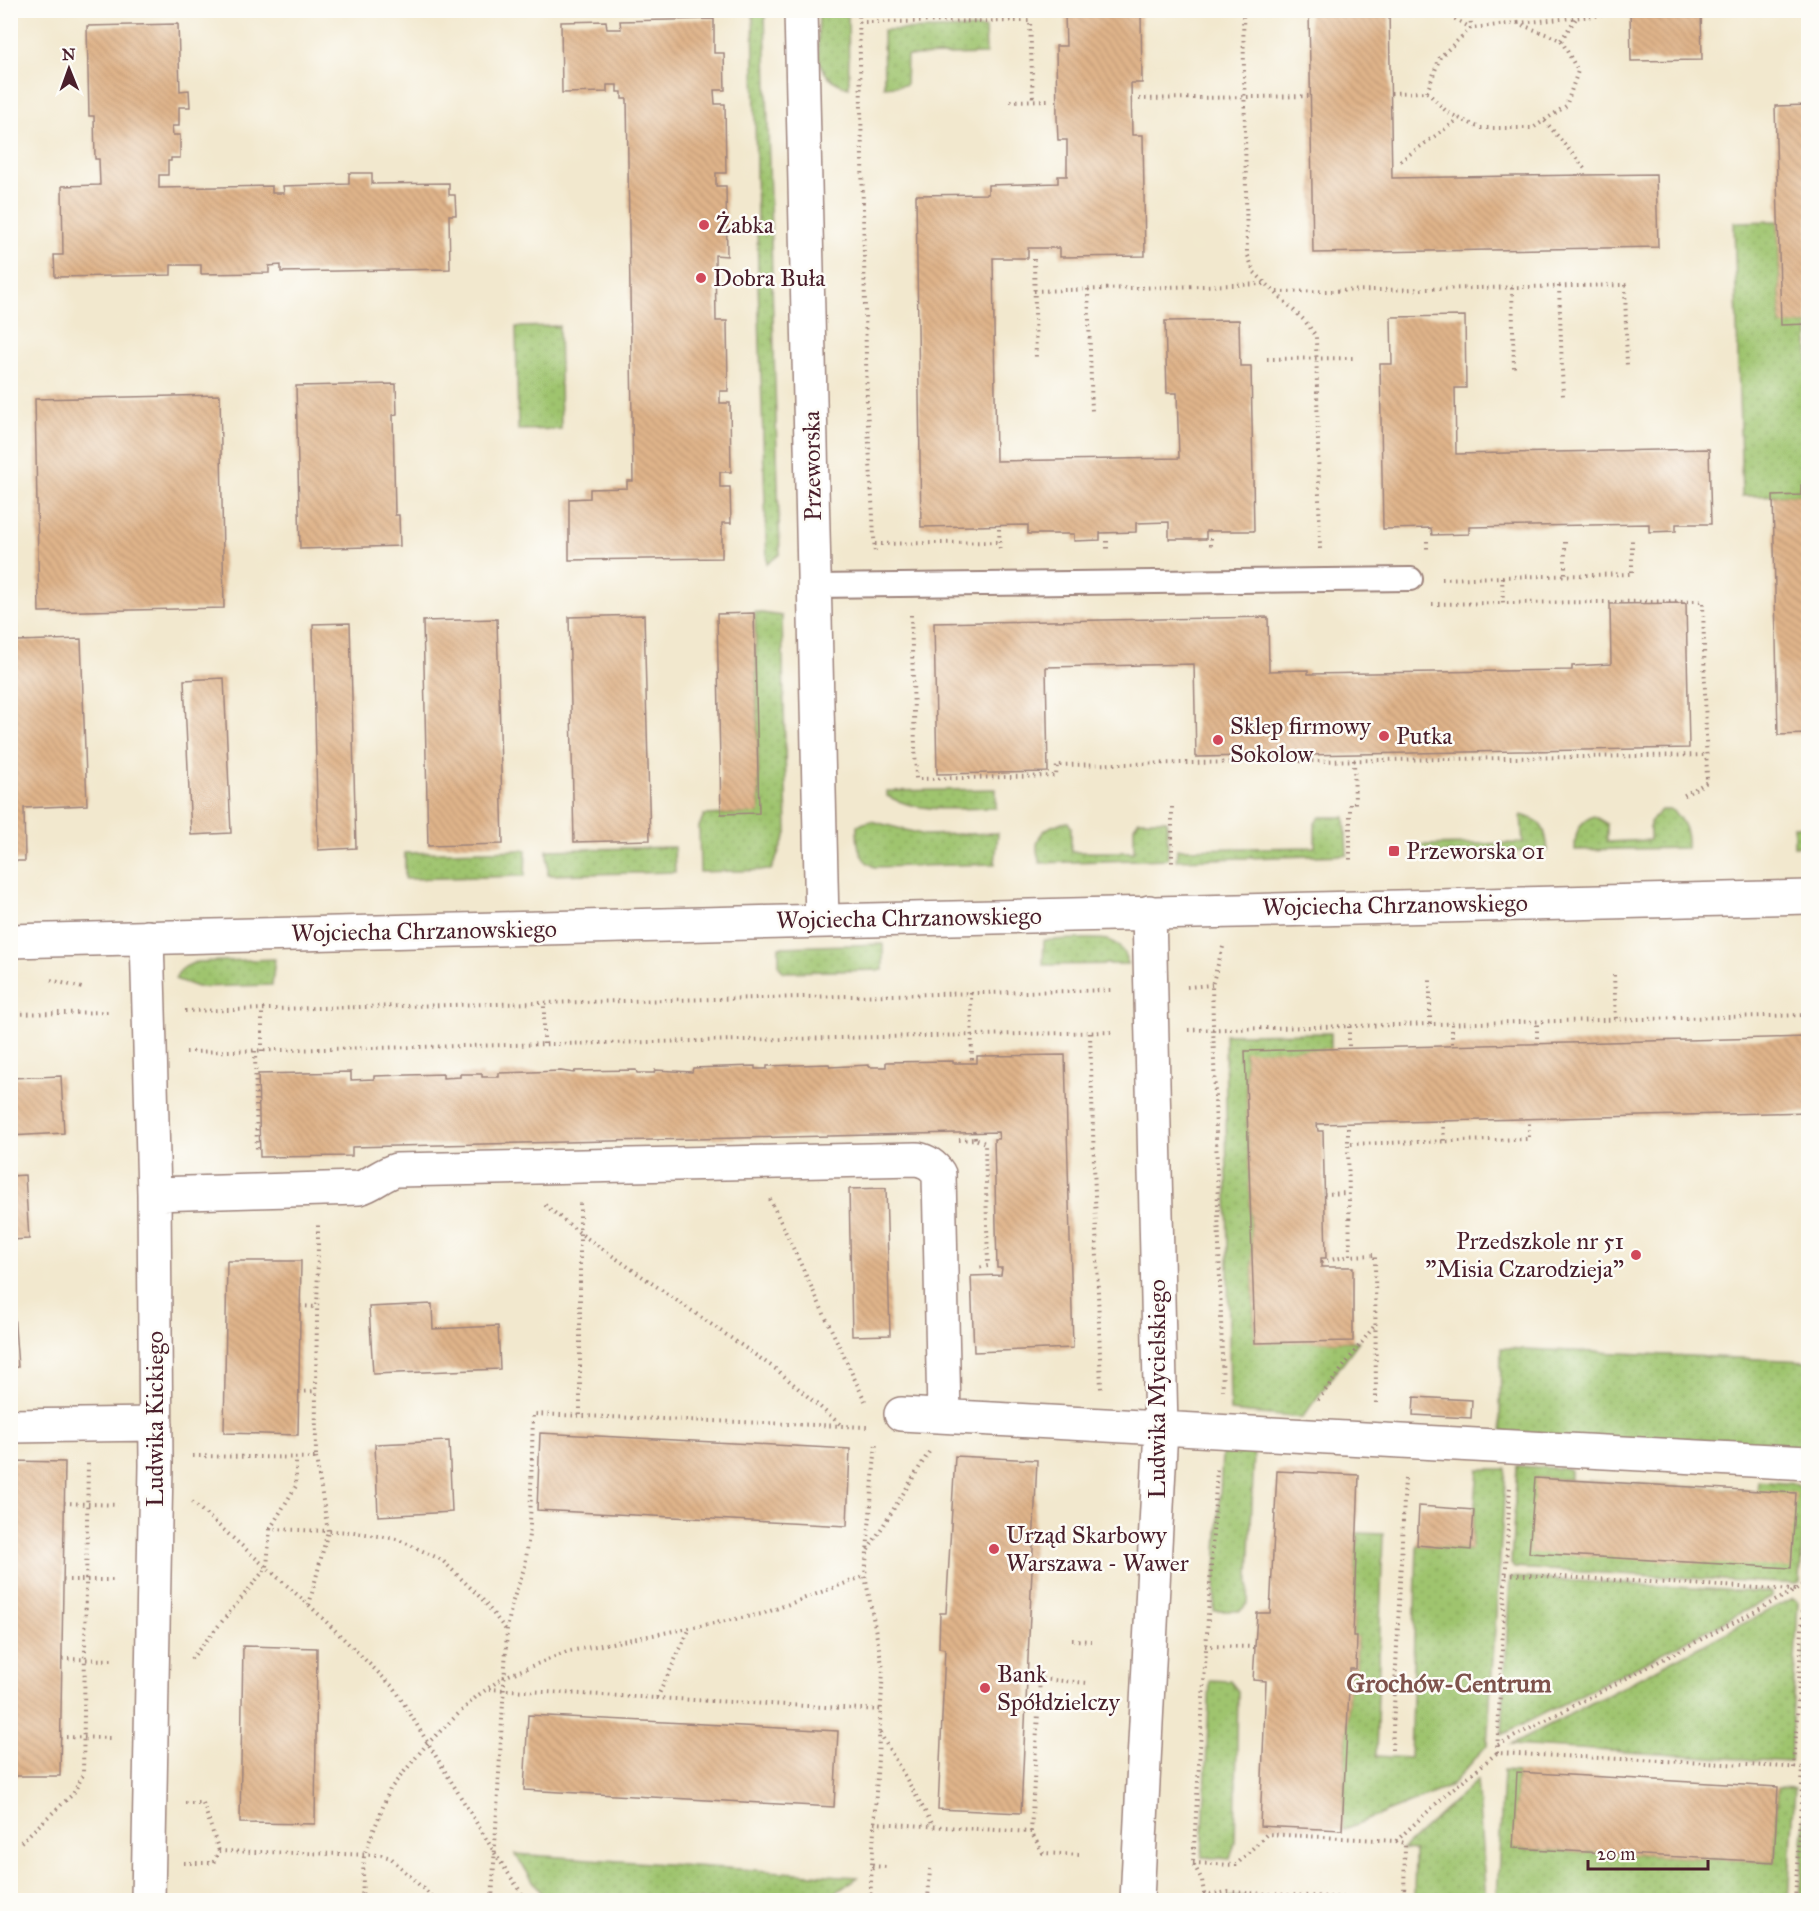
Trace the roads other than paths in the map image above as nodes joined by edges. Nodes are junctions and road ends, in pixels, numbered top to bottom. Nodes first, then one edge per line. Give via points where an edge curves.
1 (801, 10) edge
2 (1411, 579) road end
3 (814, 586) junction
4 (1809, 897) edge
5 (1149, 912) junction
6 (822, 921) junction
7 (147, 937) junction
8 (10, 940) edge
9 (154, 1194) junction
10 (944, 1416) junction
11 (889, 1420) road end
12 (156, 1424) junction
13 (10, 1426) edge
14 (1161, 1428) junction
15 (1809, 1463) edge
16 (148, 1900) edge
17 (1137, 1900) edge

1 - 3 street, Przeworska
2 - 3 lane
3 - 6 street, Przeworska
4 - 5 street, Wojciecha Chrzanowskiego
5 - 6 street, Wojciecha Chrzanowskiego
5 - 14 street, Ludwika Mycielskiego
6 - 7 street, Wojciecha Chrzanowskiego
7 - 8 street, Wojciecha Chrzanowskiego
7 - 9 street, Ludwika Kickiego via 160,1011
9 - 10 street via 359,1188 396,1170 925,1160 939,1174
9 - 12 street, Ludwika Kickiego
10 - 11 street
10 - 14 street
12 - 13 street
12 - 16 street, Ludwika Kickiego
14 - 15 street
14 - 17 street, Ludwika Mycielskiego

